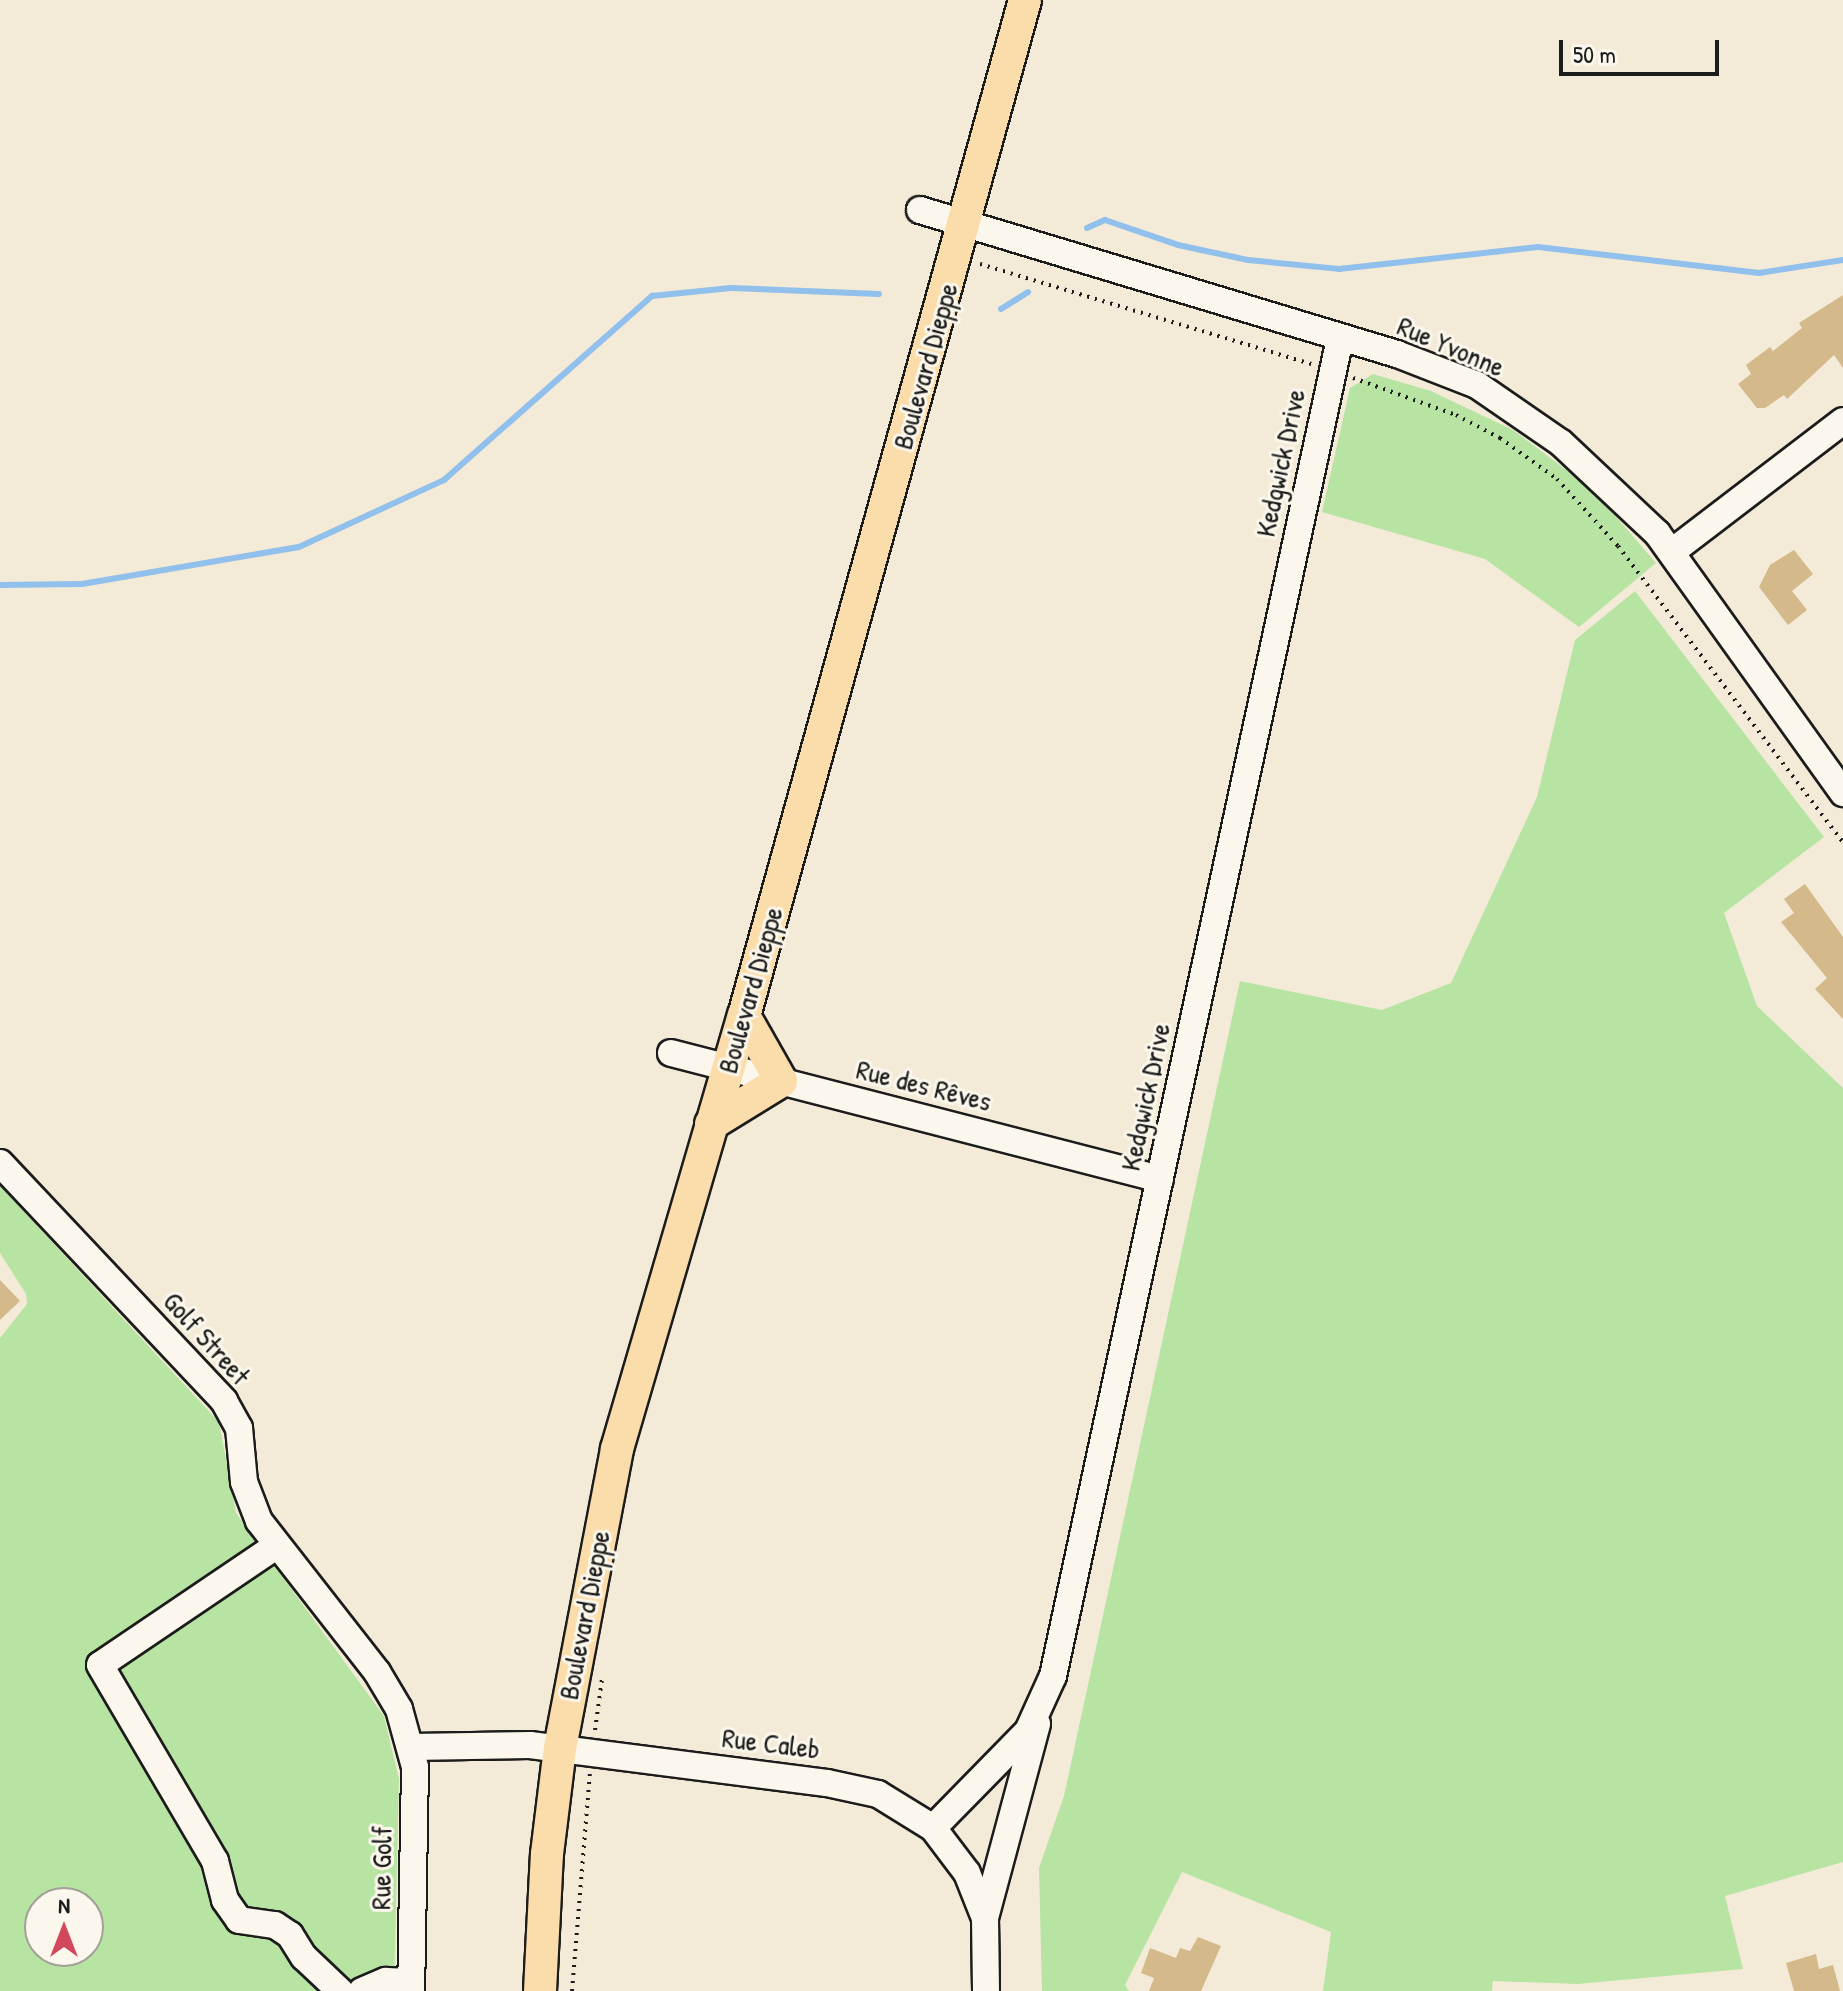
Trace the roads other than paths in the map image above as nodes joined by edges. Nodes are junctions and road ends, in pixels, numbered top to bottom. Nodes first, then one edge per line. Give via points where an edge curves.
1 (1025, 0) edge
2 (920, 210) dead end
3 (967, 222) junction
4 (1340, 338) junction
5 (1843, 421) edge
6 (1673, 551) junction
7 (1843, 793) edge
8 (744, 1016) junction
9 (671, 1053) dead end
10 (728, 1068) junction
11 (781, 1081) junction
12 (711, 1124) junction
13 (0, 1163) edge
14 (1160, 1179) junction
15 (276, 1546) junction
16 (1039, 1716) junction
17 (412, 1747) junction
18 (560, 1748) junction
19 (933, 1828) junction
20 (985, 1918) junction
21 (411, 1987) edge
22 (340, 1991) edge
23 (362, 1991) edge
24 (540, 1991) edge
25 (986, 1991) edge

1 - 3 main road, Boulevard Dieppe
2 - 3 street, Rue Yvonne
3 - 4 street, Rue Yvonne
3 - 8 main road, Boulevard Dieppe
4 - 6 street, Rue Yvonne via 1477,385 1561,443
4 - 14 street, Kedgwick Drive
5 - 6 street
6 - 7 street, Rue Yvonne
8 - 10 main road, Boulevard Dieppe
8 - 11 main road
9 - 10 street, Rue des Rêves
10 - 11 street, Rue des Rêves
10 - 12 main road, Boulevard Dieppe
11 - 12 main road
11 - 14 street, Rue des Rêves
12 - 18 main road, Boulevard Dieppe via 617,1449
13 - 15 street, Golf Street via 224,1401 239,1428 248,1499
14 - 16 street, Kedgwick Drive via 1059,1650
15 - 17 street, Golf Street via 377,1672 399,1709
15 - 22 street via 100,1665 215,1861 225,1900 239,1920 275,1925 290,1935 304,1957
16 - 19 street, Kedgwick Drive
16 - 20 street
17 - 18 street, Rue Caleb via 506,1743
17 - 21 street, Rue Golf
18 - 19 street, Rue Caleb via 852,1787 900,1804
18 - 24 main road, Boulevard Dieppe via 547,1854
19 - 20 street, Rue Caleb via 967,1873
20 - 25 street, Rue Caleb
21 - 23 street via 386,1981

